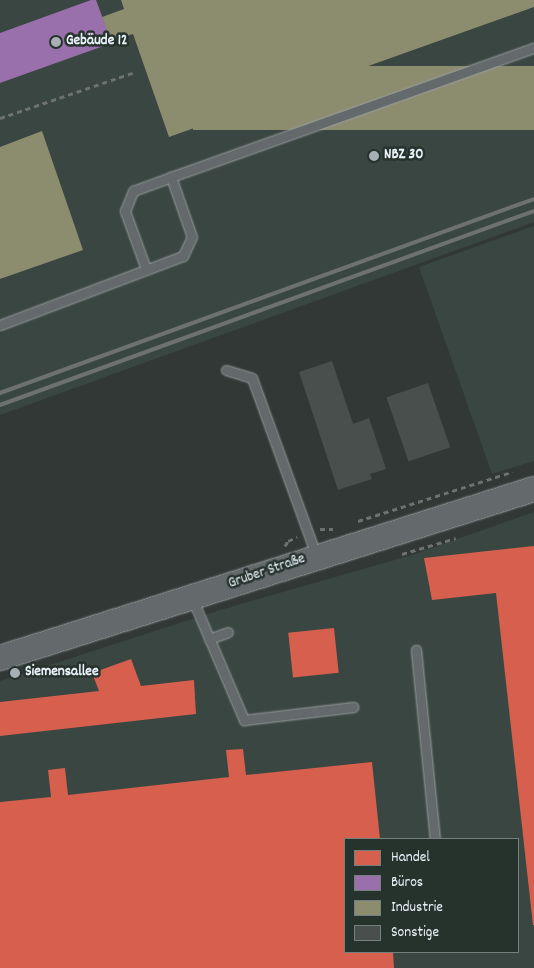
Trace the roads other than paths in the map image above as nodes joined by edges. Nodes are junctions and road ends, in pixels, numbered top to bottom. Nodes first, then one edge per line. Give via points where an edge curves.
1 (534, 48) edge
2 (171, 177) junction
3 (146, 269) junction
4 (0, 325) edge
5 (226, 370) dead end
6 (534, 488) edge
7 (316, 555) junction
8 (192, 598) junction
9 (228, 632) dead end
10 (209, 639) junction
11 (416, 650) dead end
12 (0, 658) edge
13 (352, 707) dead end
14 (435, 838) edge

1 - 2 lane
2 - 3 lane via 192,237 183,256
2 - 3 lane via 132,191 124,211
3 - 4 lane
5 - 7 lane via 252,378
6 - 7 street, Gruber Straße
7 - 8 street, Gruber Straße
8 - 10 lane
8 - 12 street, Gruber Straße
9 - 10 lane
10 - 13 lane via 244,720
11 - 14 lane

